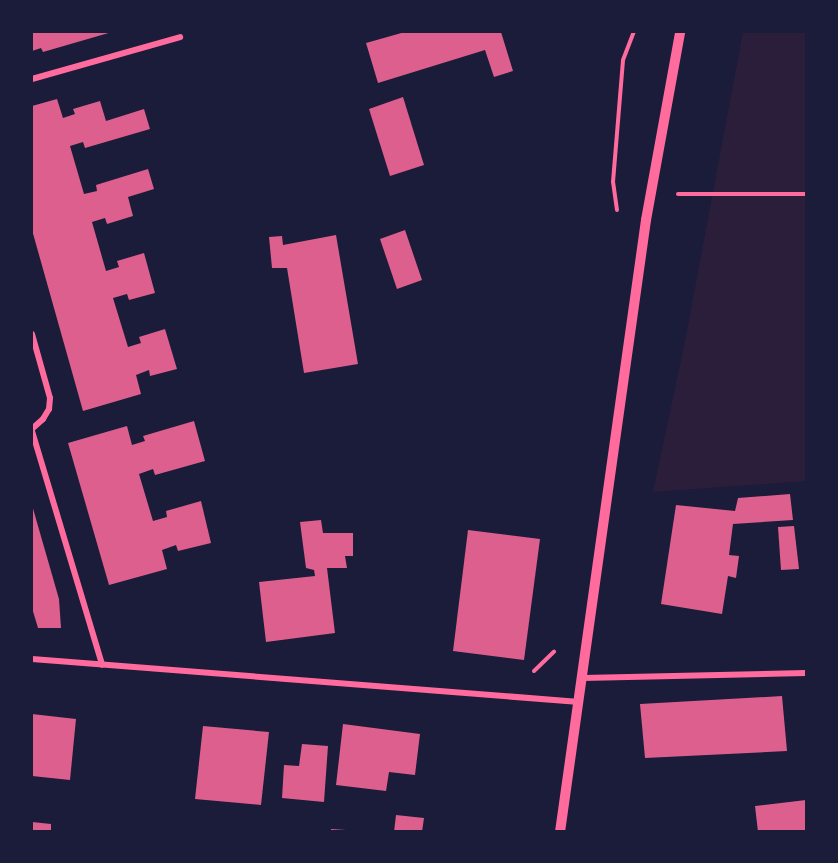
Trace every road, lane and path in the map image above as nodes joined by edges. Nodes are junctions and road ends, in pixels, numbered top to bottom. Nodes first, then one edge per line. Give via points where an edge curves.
1 (634, 32) edge
2 (680, 32) edge
3 (180, 37) dead end
4 (32, 79) edge
5 (650, 194) junction
6 (807, 194) edge
7 (618, 215) dead end
8 (32, 334) edge
9 (32, 430) edge
10 (557, 644) dead end
11 (32, 659) edge
12 (102, 665) junction
13 (807, 673) edge
14 (529, 674) dead end
15 (583, 678) junction
16 (580, 702) junction
17 (560, 831) edge

1 - 7 path via 623,60 620,89 614,182
2 - 5 street
3 - 4 street
5 - 6 path
5 - 15 street
8 - 9 street via 50,398 44,419
9 - 12 street
10 - 14 path via 553,655
11 - 12 street
12 - 16 street
13 - 15 street
15 - 16 street
16 - 17 street

